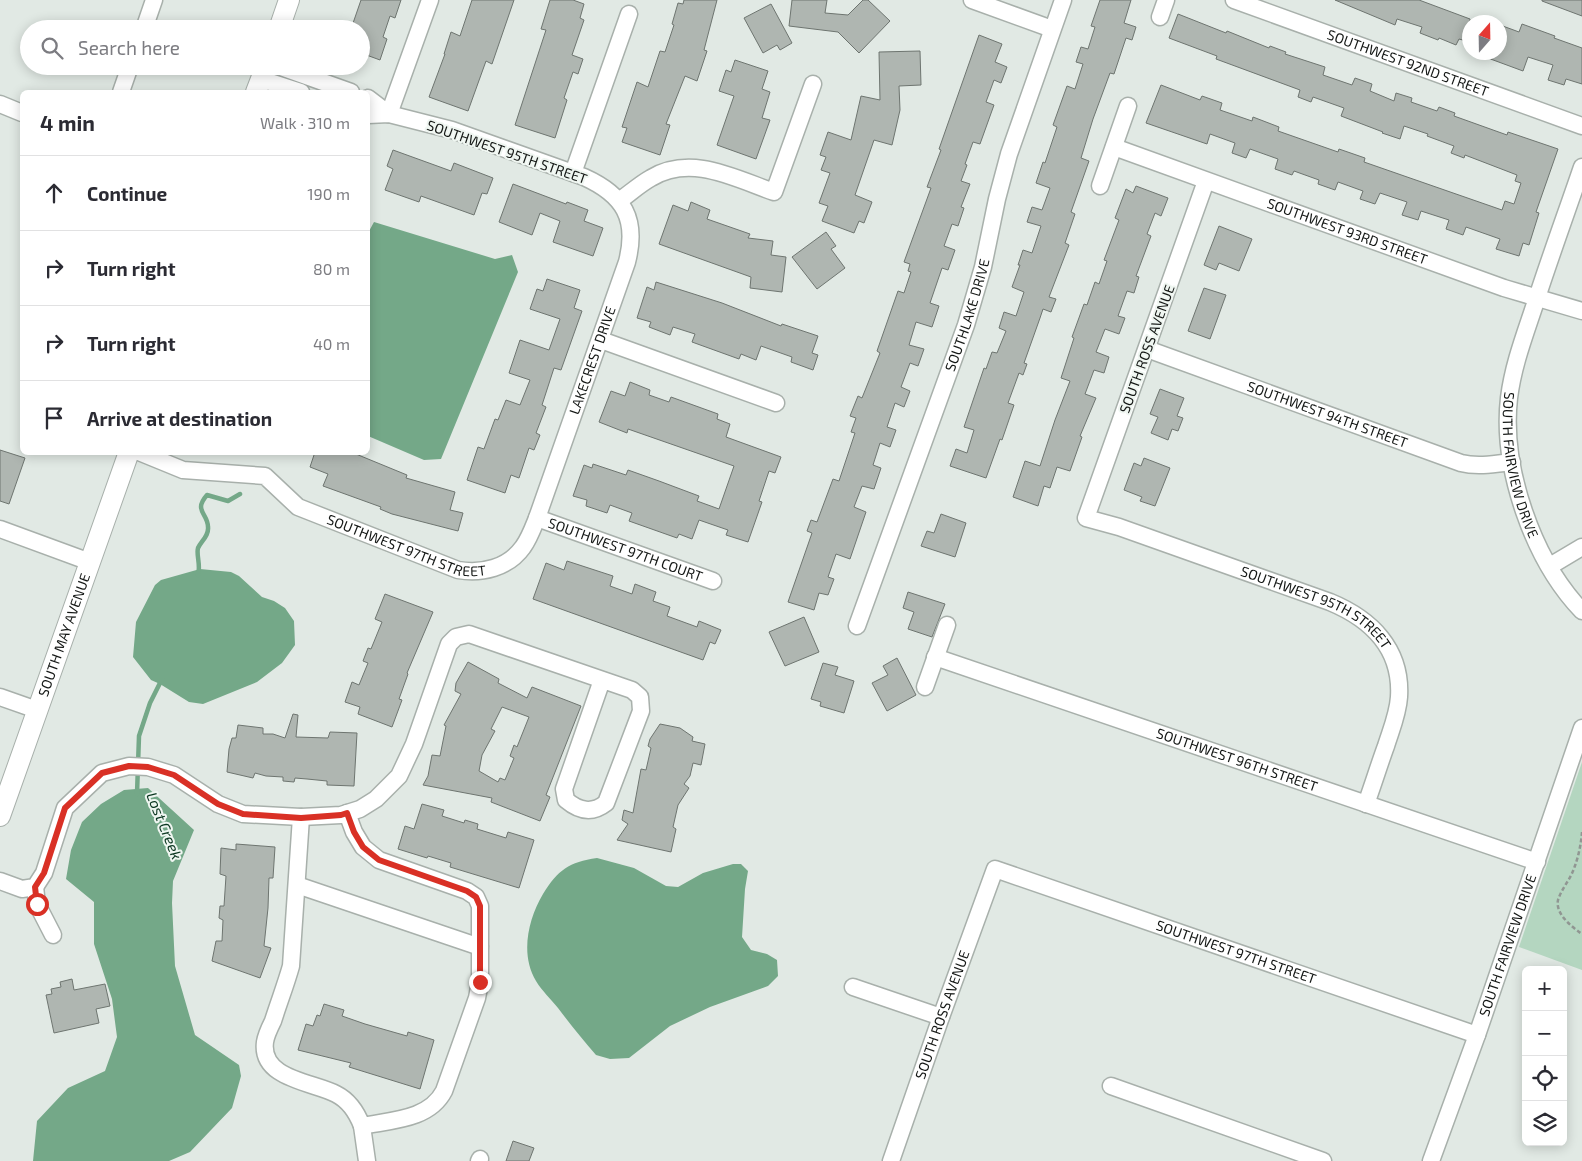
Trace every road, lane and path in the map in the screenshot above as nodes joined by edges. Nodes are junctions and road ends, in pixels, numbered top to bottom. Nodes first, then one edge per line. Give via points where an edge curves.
1 (154, 0) edge
2 (289, 0) edge
3 (430, 0) edge
4 (972, 0) edge
5 (1063, 0) edge
6 (1166, 0) edge
7 (1234, 0) edge
8 (629, 14) dead end
9 (1160, 17) dead end
10 (147, 20) edge
11 (282, 20) edge
12 (1052, 29) junction
13 (127, 75) edge
14 (302, 75) edge
15 (261, 79) edge
16 (813, 84) dead end
17 (122, 90) edge
18 (294, 90) edge
19 (341, 90) edge
20 (370, 100) edge
21 (0, 104) edge
22 (1128, 106) dead end
23 (20, 112) edge
24 (389, 114) junction
25 (370, 115) edge
26 (1582, 126) edge
27 (1114, 147) junction
28 (1582, 167) edge
29 (573, 173) junction
30 (1206, 180) junction
31 (1100, 186) dead end
32 (619, 201) junction
33 (1537, 298) junction
34 (1582, 312) edge
35 (601, 340) junction
36 (1147, 349) junction
37 (776, 403) dead end
38 (128, 455) edge
39 (153, 455) edge
40 (167, 458) edge
41 (1512, 462) junction
42 (537, 518) junction
43 (1086, 518) joint
44 (0, 529) edge
45 (1582, 547) edge
46 (90, 562) junction
47 (1550, 566) junction
48 (713, 581) dead end
49 (1582, 610) edge
50 (947, 625) dead end
51 (857, 626) dead end
52 (935, 657) junction
53 (602, 680) junction
54 (925, 687) dead end
55 (0, 697) edge
56 (38, 710) junction
57 (1582, 728) edge
58 (1366, 804) junction
59 (347, 813) junction
60 (0, 816) edge
61 (301, 818) junction
62 (1582, 832) edge
63 (1537, 862) junction
64 (995, 869) joint
65 (0, 881) edge
66 (296, 885) junction
67 (35, 887) junction
68 (1582, 934) edge
69 (52, 936) dead end
70 (480, 947) junction
71 (853, 987) dead end
72 (941, 1017) junction
73 (1478, 1035) junction
74 (1111, 1086) dead end
75 (362, 1126) junction
76 (367, 1161) edge
77 (891, 1161) edge
78 (1323, 1161) edge
79 (1431, 1161) edge

1 - 10 street
2 - 11 main road
3 - 24 street
4 - 12 street
5 - 12 street, SOUTHLAKE DRIVE
6 - 9 street
7 - 26 street, SOUTHWEST 92ND STREET
8 - 29 street
12 - 51 street, SOUTHLAKE DRIVE via 1009,154 966,325
13 - 17 street
14 - 19 street
15 - 18 street
16 - 32 street via 774,192 694,167 657,175
20 - 24 street, SOUTHWEST 95TH STREET
21 - 23 street
22 - 27 street
24 - 25 street, SOUTHWEST 95TH STREET
24 - 29 street, SOUTHWEST 95TH STREET via 452,130
27 - 30 street, SOUTHWEST 93RD STREET
27 - 31 street
28 - 33 street, SOUTH FAIRVIEW DRIVE
29 - 32 street, SOUTHWEST 95TH STREET via 600,184
30 - 33 street, SOUTHWEST 93RD STREET
30 - 36 street, SOUTH ROSS AVENUE
32 - 35 street, LAKECREST DRIVE via 627,216 631,246
33 - 34 street, SOUTHWEST 93RD STREET
33 - 41 street, SOUTH FAIRVIEW DRIVE via 1512,383 1508,419
35 - 37 street
35 - 42 street, LAKECREST DRIVE
36 - 41 street, SOUTHWEST 94TH STREET via 1460,463 1492,465
36 - 43 street, SOUTH ROSS AVENUE
38 - 46 main road, SOUTH MAY AVENUE
39 - 40 street
40 - 42 street, SOUTHWEST 97TH STREET via 183,470 265,476 298,507 458,570 485,571 504,563 521,550
41 - 47 street, SOUTH FAIRVIEW DRIVE via 1523,508
42 - 48 street, SOUTHWEST 97TH COURT
43 - 58 street, SOUTHWEST 95TH STREET via 1330,602 1374,628 1392,658 1399,699
44 - 46 street
45 - 47 street
46 - 56 main road, SOUTH MAY AVENUE
47 - 49 street, SOUTH FAIRVIEW DRIVE
50 - 52 street
52 - 54 street
52 - 58 street, SOUTHWEST 96TH STREET
53 - 53 street via 632,690 640,697 640,711 606,803 598,809 586,811 566,800 564,789
53 - 59 street via 469,634 456,637 449,644 414,744 399,776 376,799
55 - 56 street
56 - 60 main road, SOUTH MAY AVENUE
57 - 63 street, SOUTH FAIRVIEW DRIVE
58 - 63 street, SOUTHWEST 96TH STREET
59 - 61 street
59 - 70 street via 363,847 379,860 476,897 480,906
61 - 66 street
61 - 67 street via 243,814 218,804 174,775 148,767 129,766 102,773 65,808 44,873
62 - 68 path via 1573,871 1558,899 1558,908 1570,926
63 - 73 street, SOUTH FAIRVIEW DRIVE
64 - 72 street, SOUTH ROSS AVENUE
64 - 73 street, SOUTHWEST 97TH STREET
65 - 67 street via 22,889
66 - 70 street
66 - 75 street via 291,966 265,1042 265,1054 271,1066 282,1075 338,1094 356,1110
67 - 69 street via 37,904
70 - 75 street via 477,998 439,1101 427,1111
71 - 72 street
72 - 77 street, SOUTH ROSS AVENUE
73 - 79 street, SOUTH FAIRVIEW DRIVE
74 - 78 street
75 - 76 street

